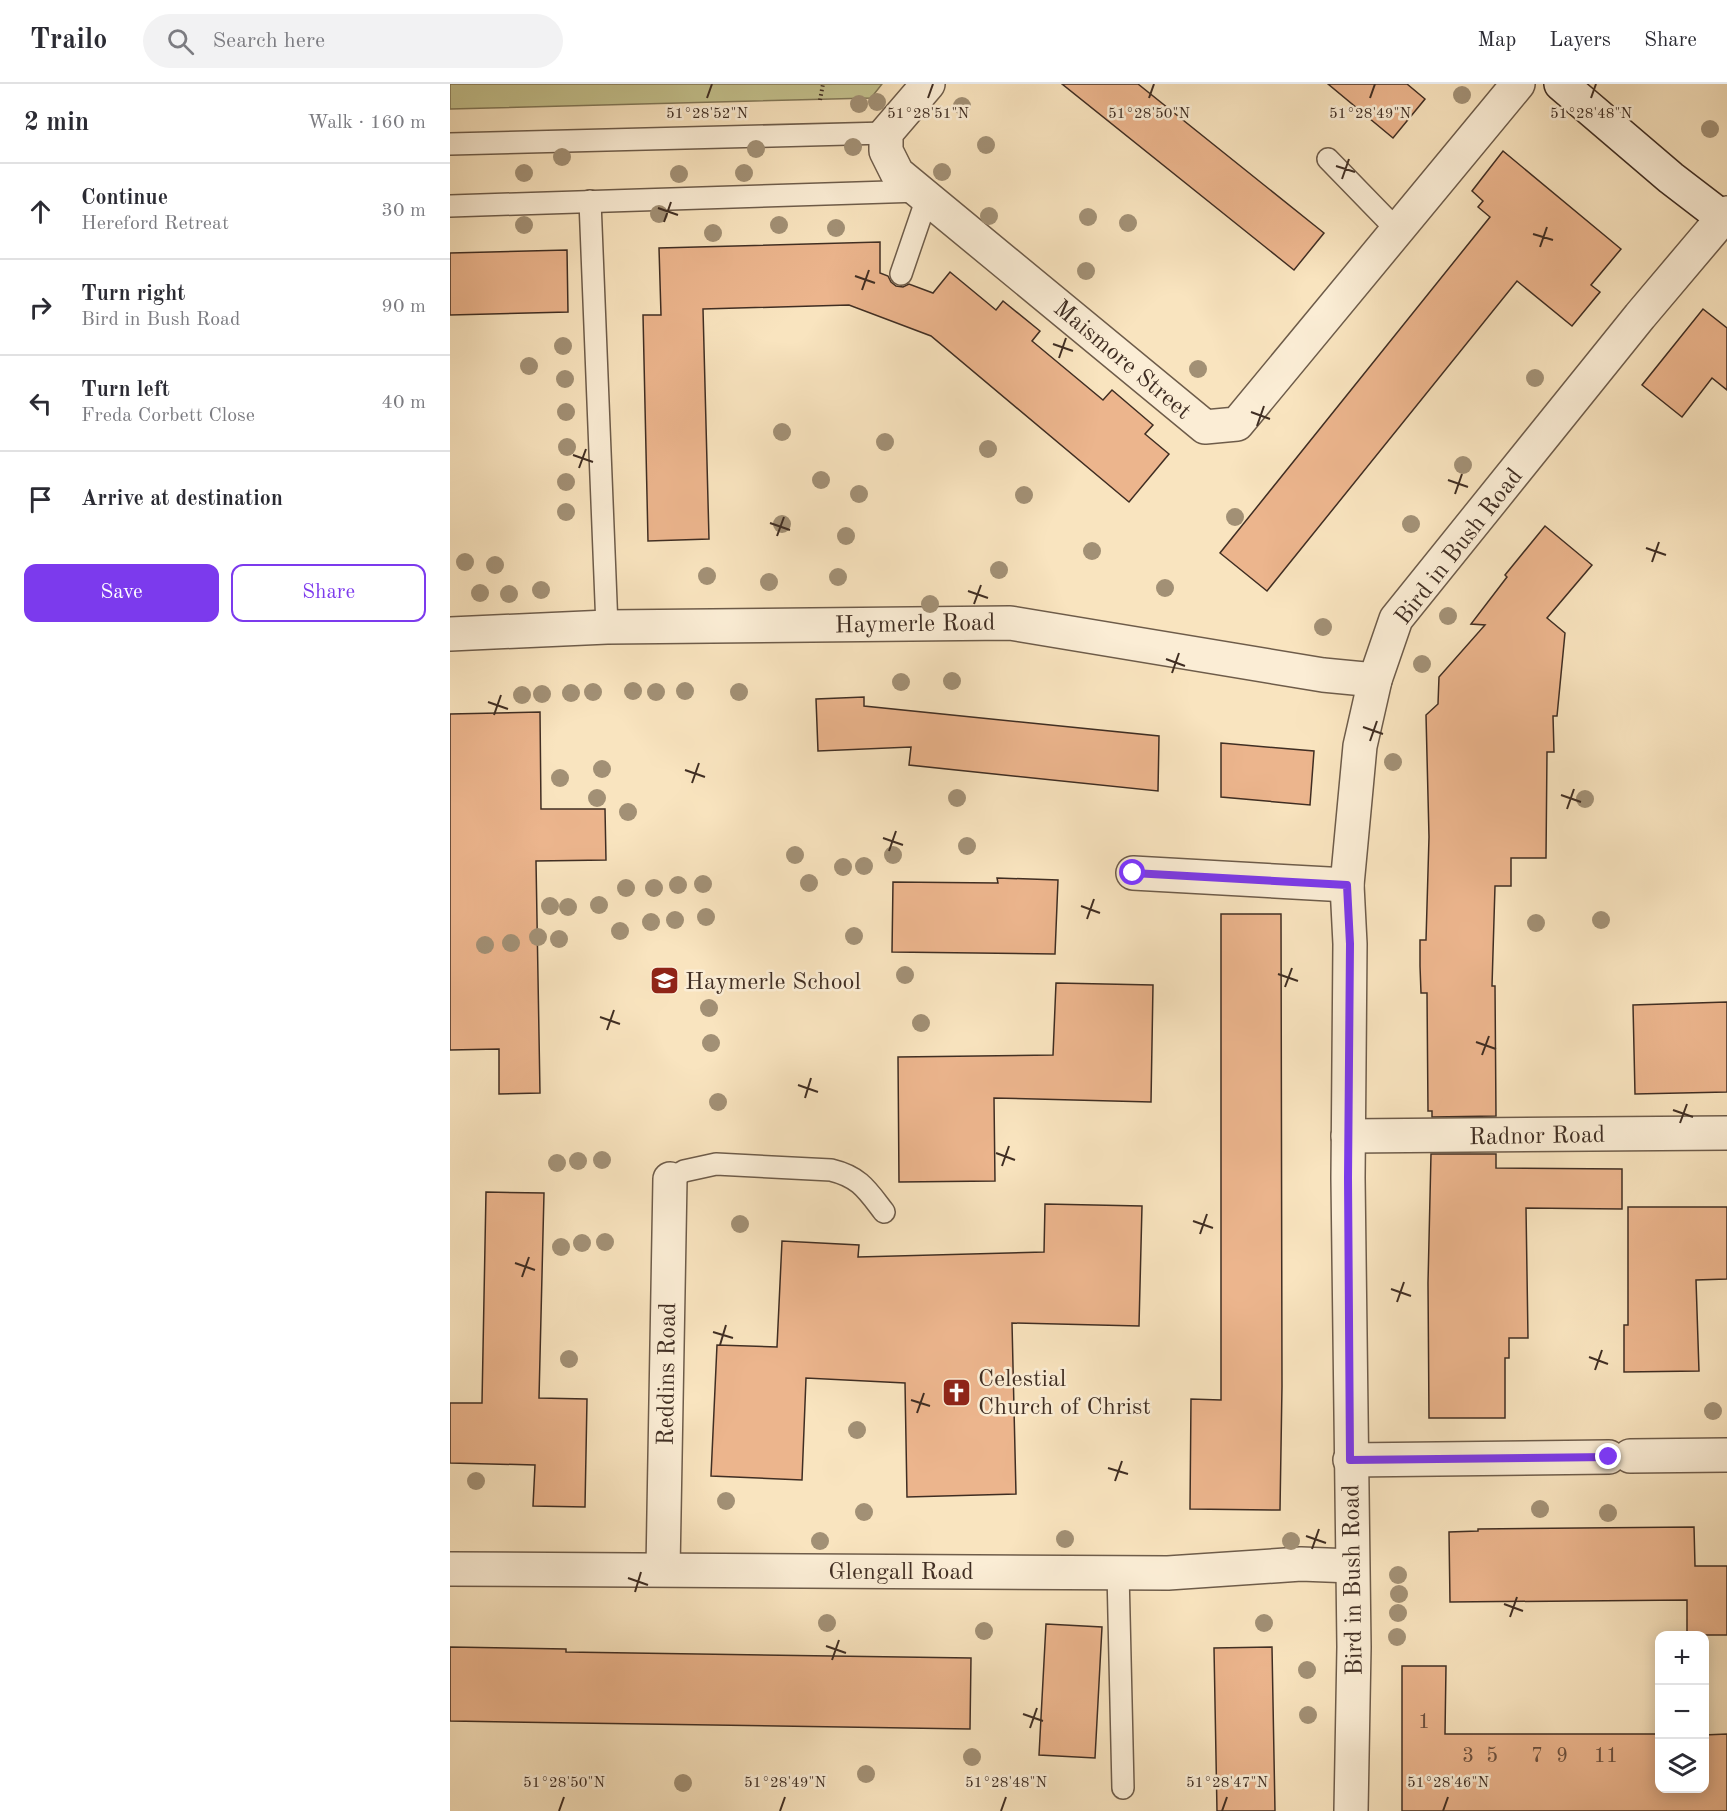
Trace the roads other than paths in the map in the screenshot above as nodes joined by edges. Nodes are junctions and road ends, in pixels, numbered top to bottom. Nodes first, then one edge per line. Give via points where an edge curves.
1 (927, 84) edge
2 (1518, 84) edge
3 (1561, 84) edge
4 (886, 133) junction
5 (450, 144) edge
6 (1328, 159) dead end
7 (923, 194) junction
8 (590, 201) junction
9 (450, 206) edge
10 (1726, 217) edge
11 (1396, 229) junction
12 (901, 274) dead end
13 (607, 627) junction
14 (450, 634) edge
15 (1375, 680) junction
16 (1133, 873) dead end
17 (1347, 885) junction
18 (1727, 1133) edge
19 (1348, 1136) junction
20 (670, 1179) joint
21 (884, 1212) dead end
22 (1727, 1455) edge
23 (1350, 1460) junction
24 (1352, 1566) junction
25 (450, 1569) edge
26 (663, 1569) junction
27 (1118, 1572) junction
28 (1123, 1788) dead end
29 (1351, 1811) edge

1 - 4 street
2 - 11 street, Maismore Street
3 - 10 street via 1671,178
4 - 5 lane
4 - 7 street, Maismore Street via 886,151 897,173
6 - 11 lane
7 - 8 lane
7 - 11 street, Maismore Street via 1205,428 1237,424
7 - 12 lane
8 - 9 lane
8 - 13 lane
10 - 15 street, Bird in Bush Road via 1610,353 1396,619
13 - 14 street, Haymerle Road
13 - 15 street, Haymerle Road via 1010,622 1323,675
15 - 17 street, Bird in Bush Road via 1360,746
16 - 17 street
17 - 19 street, Bird in Bush Road
18 - 19 street, Radnor Road
19 - 23 street, Bird in Bush Road
20 - 21 lane via 716,1164 831,1170 861,1182
20 - 26 street, Reddins Road
22 - 23 street
23 - 24 street, Bird in Bush Road
24 - 27 street, Glengall Road via 1301,1564 1168,1573
24 - 29 street, Bird in Bush Road
25 - 26 street, Glengall Road
26 - 27 street, Glengall Road
27 - 28 lane

